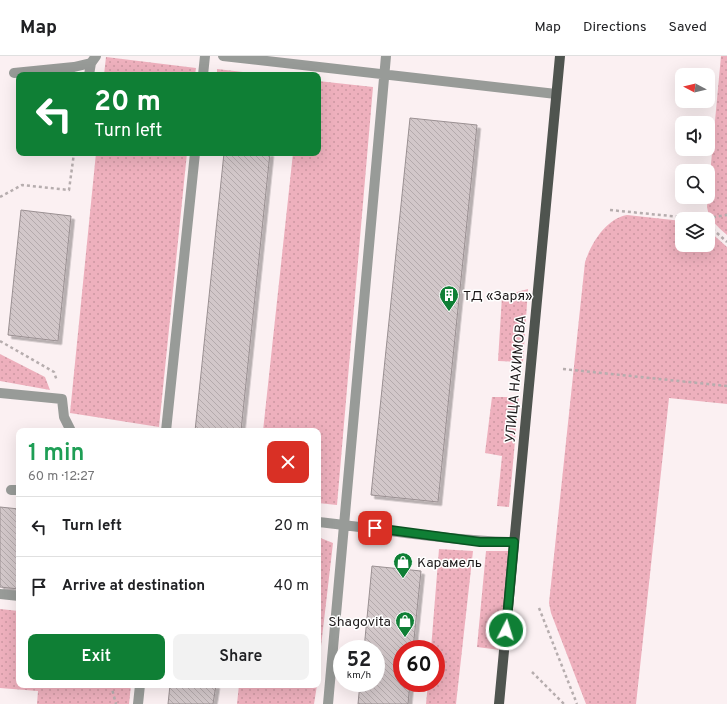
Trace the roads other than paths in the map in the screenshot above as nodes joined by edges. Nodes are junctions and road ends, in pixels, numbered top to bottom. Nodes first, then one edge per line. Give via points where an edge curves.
1 (205, 56) edge
2 (223, 56) edge
3 (386, 56) edge
4 (560, 56) edge
5 (247, 58) edge
6 (93, 59) edge
7 (14, 72) dead end
8 (90, 72) edge
9 (203, 72) edge
10 (384, 74) junction
11 (556, 94) junction
12 (195, 156) edge
13 (0, 393) edge
14 (70, 428) edge
15 (166, 428) edge
16 (321, 522) edge
17 (345, 524) junction
18 (514, 542) junction
19 (0, 594) edge
20 (16, 596) edge
21 (140, 688) edge
22 (138, 704) edge
23 (328, 704) edge
24 (499, 704) edge

1 - 9 lane
2 - 5 lane
3 - 10 lane
4 - 11 main road, УЛИЦА НАХИМОВА
5 - 10 lane
6 - 7 lane via 74,67
6 - 8 lane
10 - 11 lane
10 - 17 lane
11 - 18 main road, УЛИЦА НАХИМОВА
12 - 15 lane
13 - 14 lane via 62,399 64,417
16 - 17 lane
17 - 18 lane via 480,542
17 - 23 lane
18 - 24 main road, УЛИЦА НАХИМОВА
19 - 20 lane
21 - 22 lane

